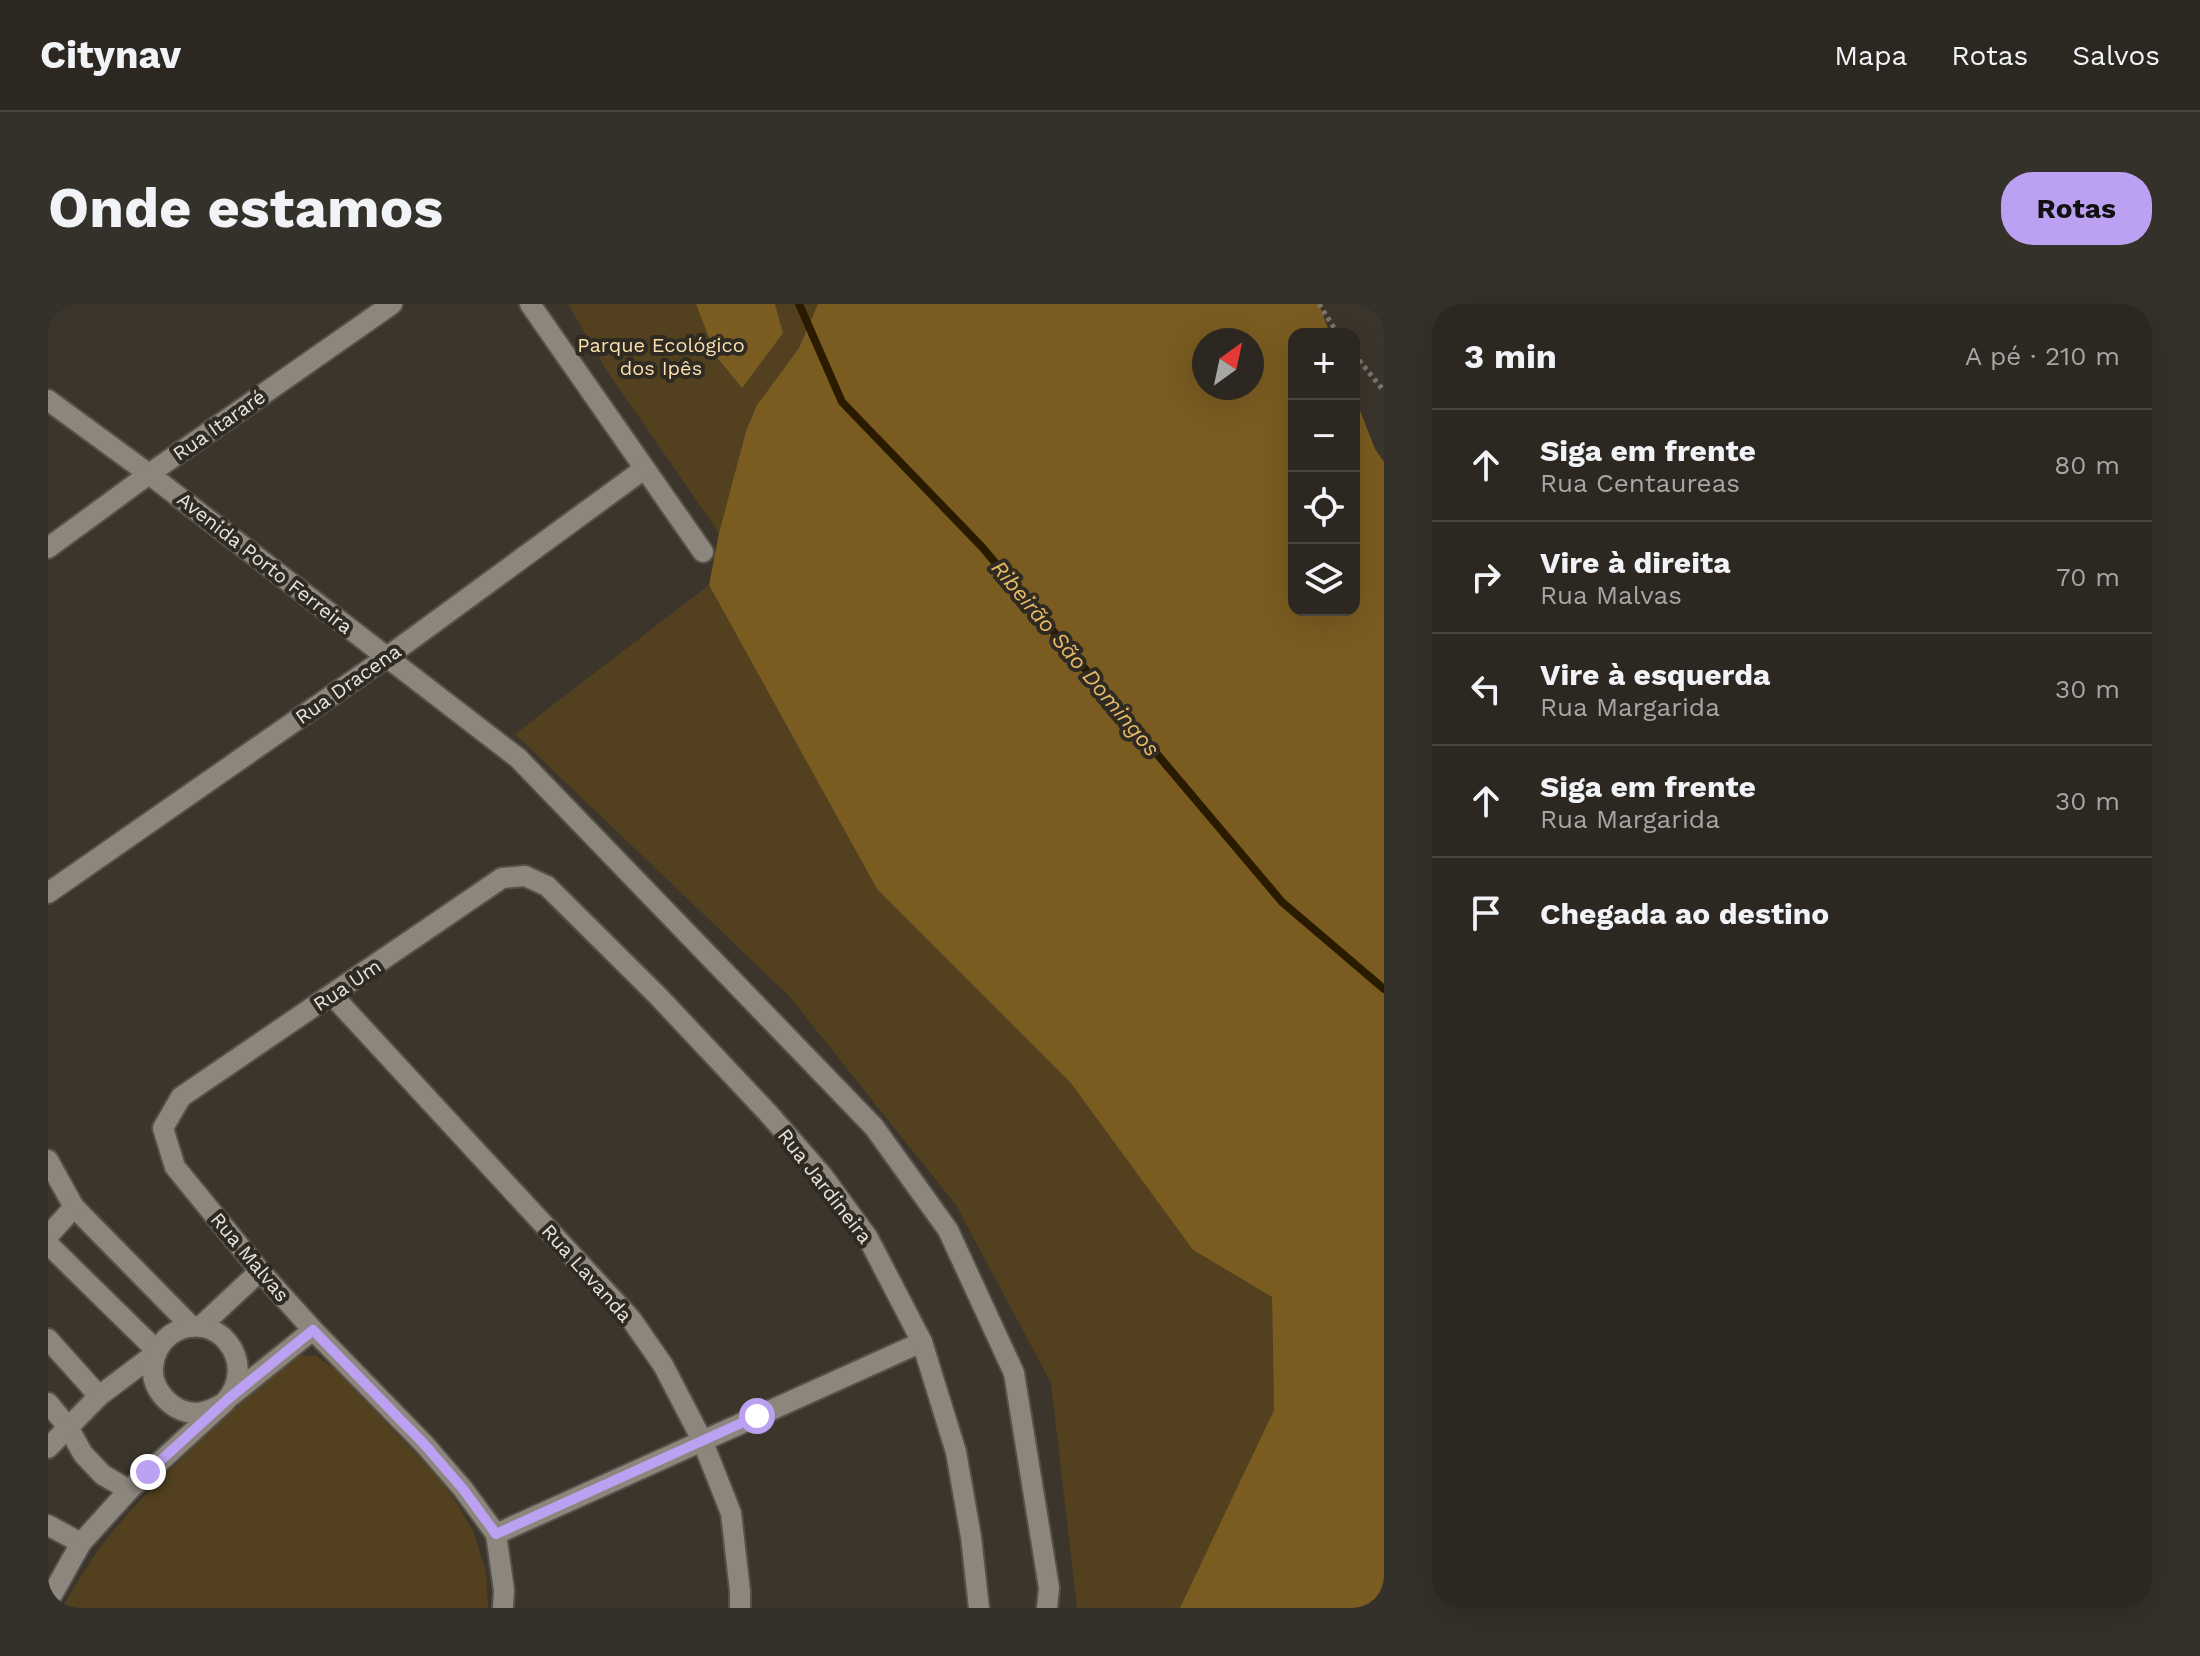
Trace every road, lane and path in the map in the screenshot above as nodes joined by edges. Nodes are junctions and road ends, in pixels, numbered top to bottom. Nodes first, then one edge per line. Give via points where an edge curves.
1 (392, 304) edge
2 (530, 304) edge
3 (1319, 304) edge
4 (1334, 328) edge
5 (1360, 361) edge
6 (1384, 391) edge
7 (48, 400) edge
8 (644, 469) junction
9 (149, 474) junction
10 (48, 548) edge
11 (703, 552) dead end
12 (387, 657) junction
13 (547, 886) joint
14 (48, 893) edge
15 (332, 995) junction
16 (163, 1128) joint
17 (48, 1160) edge
18 (74, 1207) junction
19 (48, 1236) edge
20 (48, 1244) edge
21 (260, 1271) junction
22 (196, 1327) junction
23 (313, 1330) junction
24 (48, 1339) edge
25 (922, 1342) junction
26 (156, 1352) junction
27 (99, 1396) junction
28 (226, 1401) junction
29 (48, 1403) edge
30 (68, 1427) junction
31 (702, 1440) junction
32 (48, 1448) edge
33 (129, 1490) junction
34 (48, 1525) edge
35 (496, 1534) junction
36 (81, 1543) junction
37 (48, 1602) edge
38 (503, 1608) edge
39 (740, 1608) edge
40 (979, 1608) edge
41 (1047, 1608) edge

1 - 9 street, Rua Itararé
2 - 8 street
3 - 4 path
5 - 6 path
7 - 9 street, Avenida Porto Ferreira
8 - 11 street
8 - 12 street, Rua Dracena
9 - 10 street, Rua Itararé
9 - 12 street, Avenida Porto Ferreira
12 - 14 street, Rua Dracena
12 - 41 street, Avenida Porto Ferreira via 518,758 874,1127 948,1230 1014,1373 1049,1588
13 - 15 street, Rua Um via 525,876 502,878
13 - 25 street, Rua Jardineira via 658,996 822,1175 868,1238
15 - 16 street, Rua Um via 181,1097
15 - 31 street, Rua Lavanda via 631,1319 663,1365
16 - 21 street, Rua Malvas via 175,1167
17 - 18 street
18 - 19 street
18 - 22 street
20 - 26 street
21 - 22 street
21 - 23 street, Rua Malvas
22 - 26 street via 178,1330
22 - 28 street via 215,1331 236,1354 236,1385
23 - 28 street
23 - 35 street, Rua Malvas via 425,1445
24 - 27 street
25 - 31 street
25 - 40 street, Rua Jardineira via 956,1452
26 - 27 street
26 - 28 street via 155,1385 164,1399 194,1413
27 - 30 street
28 - 33 street
29 - 30 street
30 - 32 street
30 - 33 street via 103,1475
31 - 35 street
31 - 39 street, Rua Lavanda via 731,1513
33 - 36 street
34 - 36 street
35 - 38 street, Rua Malvas
36 - 37 street

